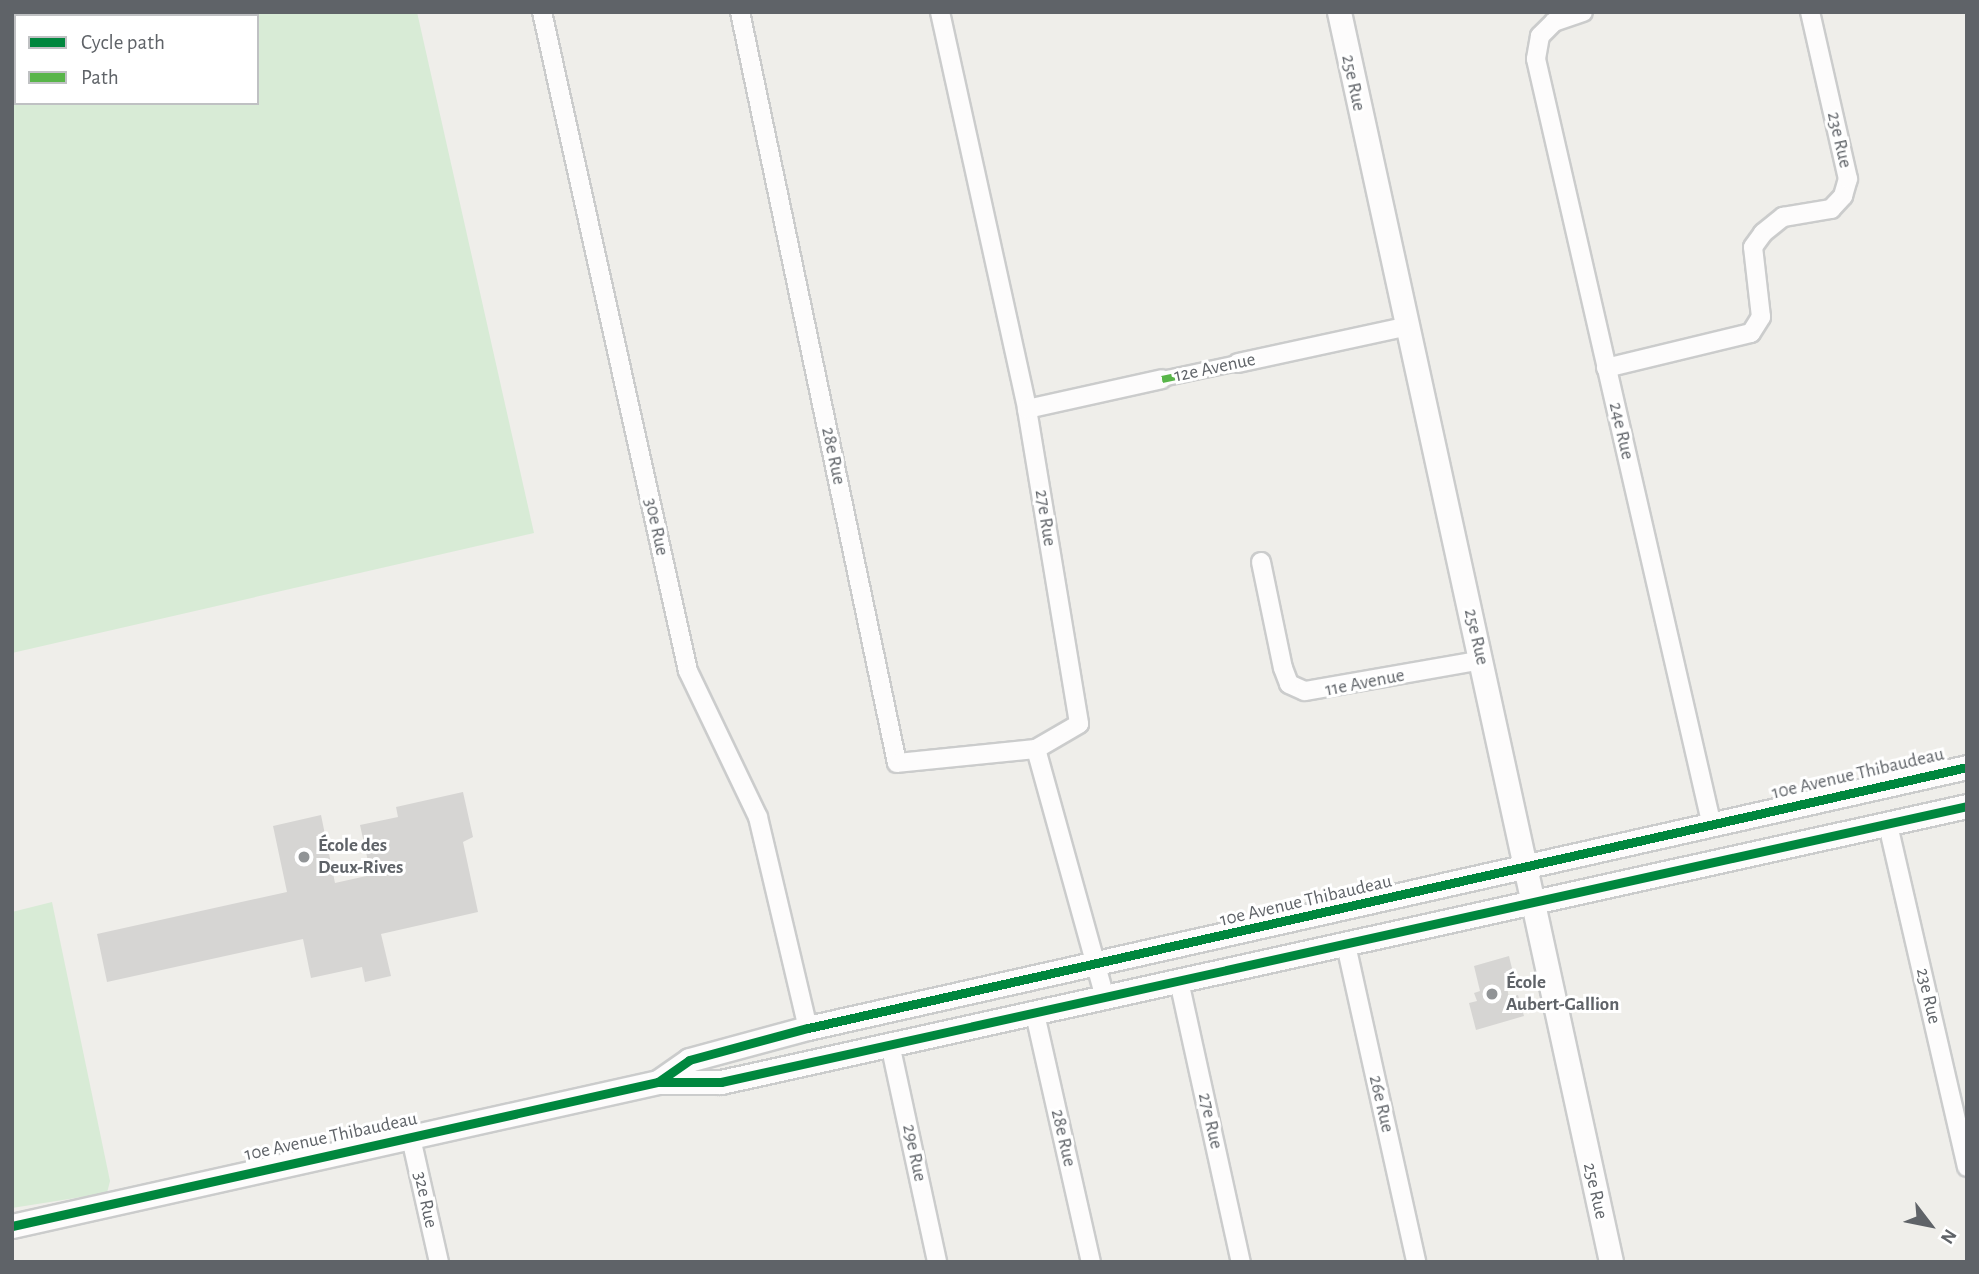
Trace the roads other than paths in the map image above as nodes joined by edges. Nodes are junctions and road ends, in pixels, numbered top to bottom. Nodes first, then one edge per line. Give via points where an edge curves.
1 (542, 12) edge
2 (740, 12) edge
3 (940, 12) edge
4 (1339, 12) edge
5 (1583, 12) edge
6 (1810, 12) edge
7 (1404, 327) junction
8 (1238, 363) joint
9 (1606, 368) junction
10 (1162, 379) joint
11 (1027, 409) junction
12 (1261, 562) dead end
13 (1482, 660) junction
14 (1036, 749) junction
15 (1967, 767) edge
16 (1967, 806) edge
17 (1888, 825) junction
18 (1712, 827) junction
19 (1523, 870) junction
20 (1530, 906) junction
21 (1346, 946) junction
22 (1097, 966) junction
23 (1179, 981) junction
24 (1105, 998) junction
25 (1035, 1014) junction
26 (808, 1028) junction
27 (890, 1044) junction
28 (658, 1082) junction
29 (411, 1138) junction
30 (1967, 1167) edge
31 (12, 1226) edge
32 (439, 1262) edge
33 (937, 1262) edge
34 (1091, 1262) edge
35 (1241, 1262) edge
36 (1416, 1262) edge
37 (1611, 1262) edge

1 - 26 street, 30e Rue via 688,671 758,817
2 - 14 street, 28e Rue via 897,763
3 - 11 street, 27e Rue
4 - 7 street, 25e Rue
5 - 9 street, 24e Rue via 1554,22 1540,36 1540,78
6 - 9 street, 23e Rue via 1848,179 1843,196 1831,209 1783,217 1754,247 1762,305 1751,333
7 - 8 street, 12e Avenue
7 - 13 street, 25e Rue
8 - 10 street, 12e Avenue
9 - 18 street, 24e Rue
10 - 11 street, 12e Avenue
11 - 14 street, 27e Rue via 1079,724
12 - 13 street, 11e Avenue via 1289,684 1305,691
13 - 19 street, 25e Rue
14 - 22 street
15 - 18 street, 10e Avenue Thibaudeau
16 - 17 street, 10e Avenue Thibaudeau
17 - 20 street, 10e Avenue Thibaudeau
17 - 30 street, 23e Rue
18 - 19 street, 10e Avenue Thibaudeau
19 - 20 street, 25e Rue
19 - 22 street, 10e Avenue Thibaudeau
20 - 21 street, 10e Avenue Thibaudeau
20 - 37 street, 25e Rue
21 - 23 street, 10e Avenue Thibaudeau
21 - 36 street, 26e Rue
22 - 24 street
22 - 26 street, 10e Avenue Thibaudeau
23 - 24 street, 10e Avenue Thibaudeau
23 - 35 street, 27e Rue
24 - 25 street, 10e Avenue Thibaudeau
25 - 27 street, 10e Avenue Thibaudeau
25 - 34 street, 28e Rue
26 - 28 street, 10e Avenue Thibaudeau via 689,1060
27 - 28 street, 10e Avenue Thibaudeau via 721,1082
27 - 33 street, 29e Rue
28 - 29 street, 10e Avenue Thibaudeau
29 - 31 street, 10e Avenue Thibaudeau
29 - 32 street, 32e Rue

